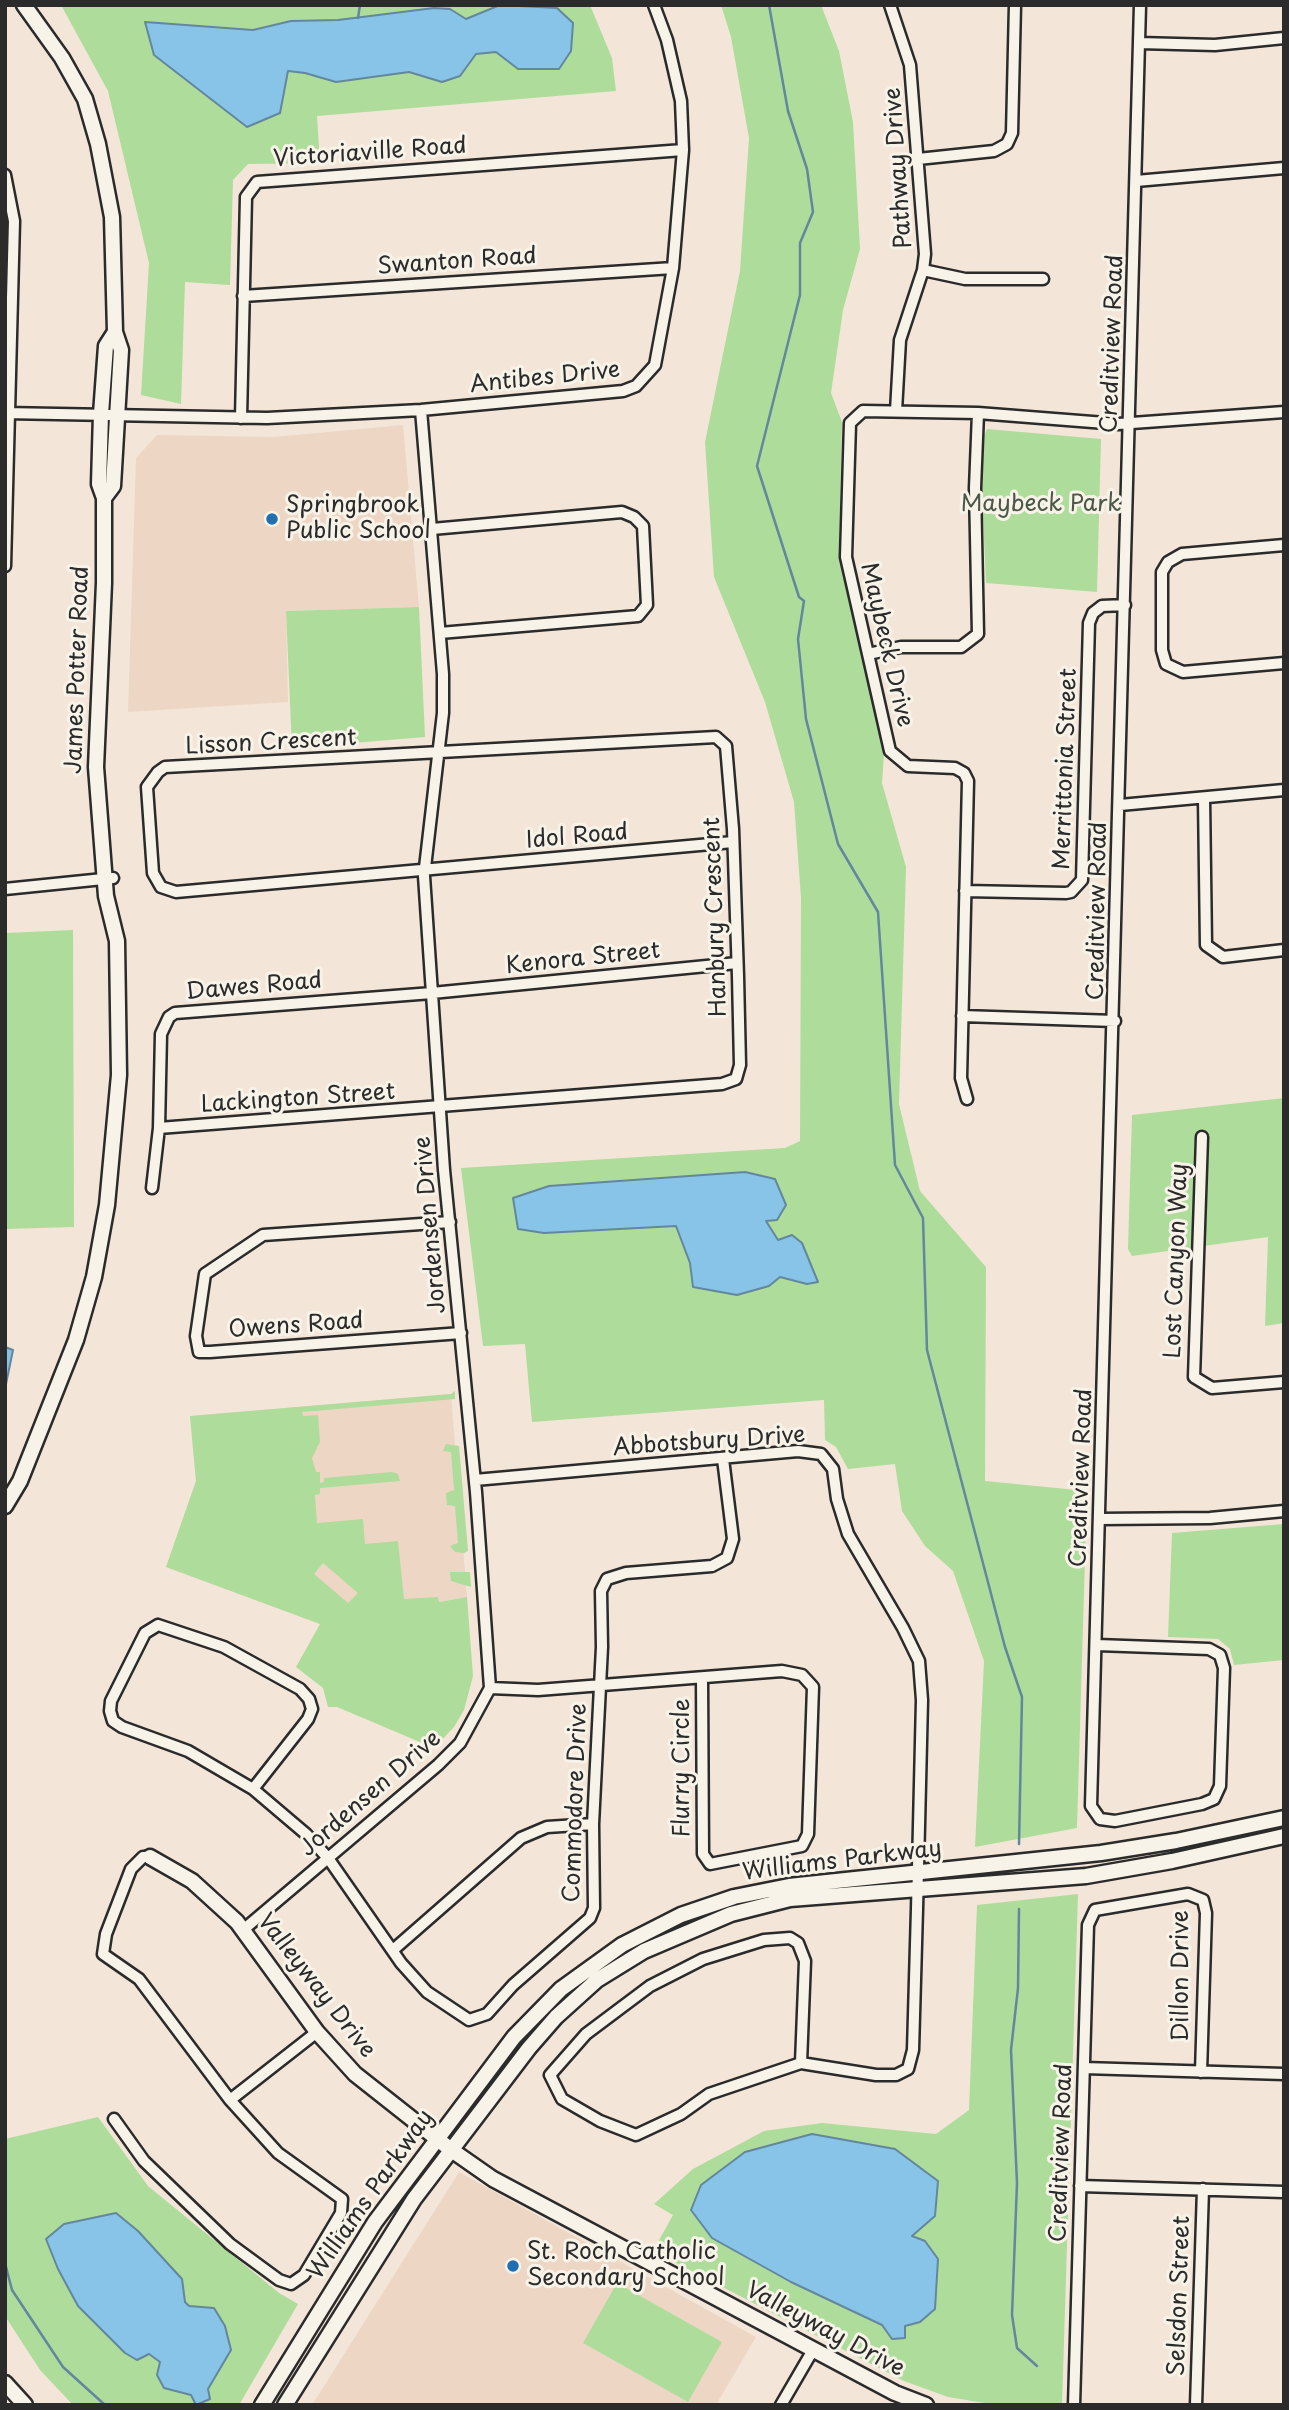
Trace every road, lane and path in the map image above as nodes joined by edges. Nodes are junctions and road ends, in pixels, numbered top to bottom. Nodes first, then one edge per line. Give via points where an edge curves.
1 (24, 5) edge
2 (654, 5) edge
3 (890, 5) edge
4 (1015, 5) edge
5 (1140, 5) edge
6 (1284, 38) edge
7 (1139, 43) junction
8 (683, 150) junction
9 (918, 159) junction
10 (1284, 168) edge
11 (5, 176) edge
12 (1136, 181) junction
13 (673, 268) junction
14 (923, 270) junction
15 (1043, 279) dead end
16 (243, 296) junction
17 (421, 410) junction
18 (896, 411) junction
19 (1284, 412) edge
20 (7, 413) edge
21 (978, 413) junction
22 (107, 415) junction
23 (241, 418) junction
24 (1130, 424) junction
25 (432, 529) junction
26 (1284, 545) edge
27 (5, 566) edge
28 (1125, 605) junction
29 (440, 633) junction
30 (868, 654) junction
31 (1284, 663) edge
32 (439, 754) junction
33 (1284, 790) edge
34 (1204, 797) junction
35 (1120, 805) junction
36 (733, 842) junction
37 (425, 871) junction
38 (108, 878) junction
39 (5, 887) edge
40 (965, 891) junction
41 (1284, 950) edge
42 (737, 963) junction
43 (432, 993) junction
44 (962, 1016) junction
45 (1115, 1021) junction
46 (967, 1099) dead end
47 (440, 1108) junction
48 (159, 1128) junction
49 (1202, 1137) dead end
50 (152, 1188) dead end
51 (450, 1222) junction
52 (460, 1333) junction
53 (1284, 1382) edge
54 (723, 1459) junction
55 (475, 1480) junction
56 (5, 1506) edge
57 (1284, 1511) edge
58 (1100, 1519) junction
59 (1097, 1645) junction
60 (702, 1678) junction
61 (600, 1685) junction
62 (491, 1688) junction
63 (253, 1789) junction
64 (1284, 1818) edge
65 (593, 1824) junction
66 (1284, 1836) edge
67 (150, 1857) joint
68 (328, 1858) junction
69 (918, 1874) junction
70 (918, 1891) junction
71 (1101, 1907) joint
72 (243, 1930) junction
73 (393, 1950) junction
74 (317, 2032) junction
75 (801, 2063) junction
76 (1084, 2068) junction
77 (1201, 2072) junction
78 (1284, 2074) edge
79 (230, 2100) junction
80 (114, 2119) dead end
81 (436, 2138) junction
82 (450, 2149) junction
83 (1080, 2186) junction
84 (1203, 2189) junction
85 (1284, 2192) edge
86 (813, 2350) junction
87 (5, 2383) edge
88 (25, 2405) edge
89 (262, 2405) edge
90 (285, 2405) edge
91 (781, 2405) edge
92 (926, 2405) edge
93 (1074, 2405) edge
94 (1196, 2405) edge

1 - 22 main road, James Potter Road via 85,99 98,144 112,217 115,332 121,350
2 - 8 street, Antibes Drive via 681,101
3 - 9 street, Pathway Drive via 910,65
4 - 9 street via 1012,133 1007,144 994,151
5 - 7 street, Creditview Road
6 - 7 street via 1215,45
7 - 12 street, Creditview Road
8 - 13 street, Antibes Drive
8 - 16 street, Victoriaville Road via 263,179 246,197
9 - 14 street, Pathway Drive via 925,236
10 - 12 street
11 - 20 street via 14,221
12 - 24 street, Creditview Road
13 - 16 street, Swanton Road
13 - 17 street, Antibes Drive via 655,365 636,386 623,391
14 - 15 street via 965,279
14 - 18 street, Pathway Drive via 900,340
16 - 23 street, Victoriaville Road
17 - 23 street, Antibes Drive
17 - 25 street, Jordensen Drive
18 - 21 street, Maybeck Drive
18 - 30 street, Maybeck Drive via 863,411 848,429 846,558
19 - 24 street, Maybeck Drive
20 - 22 street, Antibes Drive
20 - 27 street
21 - 24 street, Maybeck Drive
21 - 30 street via 978,634 961,647 901,647
22 - 23 street, Antibes Drive
22 - 38 main road, James Potter Road via 113,486 104,498 96,767
24 - 28 street, Creditview Road
25 - 29 street, Jordensen Drive
25 - 29 street via 622,512 643,526 647,605 638,616
26 - 31 street via 1182,554 1168,562 1162,572 1162,650 1166,664 1183,672
28 - 35 street, Creditview Road
28 - 40 street, Merrittonia Street via 1102,606 1090,623 1082,880 1066,893
29 - 32 street, Jordensen Drive
30 - 40 street, Maybeck Drive via 895,758 908,766 955,768 967,776
32 - 36 street, Hanbury Crescent via 716,737 726,746
32 - 37 street, Jordensen Drive
32 - 37 street, Lisson Crescent via 165,767 147,787 153,873 168,891
33 - 34 street
34 - 35 street
34 - 41 street via 1206,945 1223,957
35 - 45 street, Creditview Road
36 - 37 street, Idol Road
36 - 42 street, Hanbury Crescent
37 - 43 street, Jordensen Drive
38 - 39 street
38 - 56 main road, James Potter Road via 107,906 114,921 119,1075 107,1205 76,1340 20,1481
40 - 44 street, Maybeck Drive
42 - 43 street, Kenora Street
42 - 47 street, Hanbury Crescent via 740,1065 736,1079 730,1082
43 - 47 street, Jordensen Drive
43 - 48 street, Dawes Road via 175,1013 162,1034
44 - 45 street
44 - 46 street, Maybeck Drive via 961,1078
45 - 58 street, Creditview Road
47 - 48 street, Lackington Street
47 - 51 street, Jordensen Drive
48 - 50 street, Dawes Road
49 - 53 street, Lost Canyon Way via 1194,1377 1212,1388
51 - 52 street, Jordensen Drive
51 - 52 street, Owens Road via 263,1235 205,1274 196,1336 199,1352
52 - 55 street, Jordensen Drive
54 - 55 street, Abbotsbury Drive
54 - 61 street, Commodore Drive via 733,1539 727,1558 712,1566 626,1573 607,1579 599,1611
54 - 69 street, Abbotsbury Drive via 798,1451 821,1454 833,1469 848,1534 919,1661
55 - 62 street, Jordensen Drive
57 - 58 street via 1210,1518
58 - 59 street, Creditview Road
59 - 59 street, Creditview Road via 1209,1649 1220,1655 1224,1668 1220,1786 1214,1799 1115,1821 1097,1816 1091,1806
60 - 60 street, Flurry Circle via 703,1854 710,1864 802,1846 808,1834 813,1687 802,1675 782,1671
60 - 61 street, Flurry Circle
61 - 62 street, Flurry Circle
61 - 65 street, Commodore Drive
62 - 68 street, Jordensen Drive via 460,1743
63 - 63 street, Commodore Drive via 188,1751 113,1721 111,1701 149,1629 168,1626 224,1647 300,1689 309,1699 309,1719
63 - 68 street, Commodore Drive
64 - 69 main road, Williams Parkway via 1101,1853
65 - 73 street via 547,1827 521,1838
65 - 73 street, Commodore Drive via 594,1908 590,1918 487,2014 469,2020 450,2010 411,1976
66 - 70 main road, Williams Parkway via 1086,1876
67 - 72 main road, Valleyway Drive via 192,1881
67 - 79 street via 143,1857 131,1868 103,1954 139,1979
68 - 72 street, Jordensen Drive
68 - 73 street, Commodore Drive
69 - 70 street, Abbotsbury Drive
69 - 81 main road, Williams Parkway via 789,1886 734,1897 654,1927 593,1964 536,2013
70 - 75 street, Abbotsbury Drive via 913,2050 908,2069 896,2075 876,2075
70 - 82 main road, Williams Parkway via 812,1897 756,1906 644,1951 597,1980 556,2017
71 - 76 street, Creditview Road via 1089,1920
71 - 77 street, Dillon Drive via 1188,1894 1203,1900
72 - 74 main road, Valleyway Drive
74 - 79 street
74 - 81 main road, Valleyway Drive via 355,2074
75 - 75 street via 805,1961 790,1938 764,1940 703,1959 650,1986 586,2034 550,2075 562,2099 636,2135 681,2114 709,2094
76 - 77 street
76 - 83 street, Creditview Road
77 - 78 street
79 - 80 street via 278,2153 338,2193 344,2203 304,2275 290,2284 221,2235 144,2161
81 - 82 main road, Valleyway Drive
81 - 89 main road, Williams Parkway via 375,2222
82 - 86 main road, Valleyway Drive via 493,2179
82 - 90 main road, Williams Parkway via 371,2263
83 - 84 street
83 - 93 street, Creditview Road
84 - 85 street
84 - 94 street, Selsdon Street
86 - 91 street
86 - 92 main road, Valleyway Drive
87 - 88 main road

